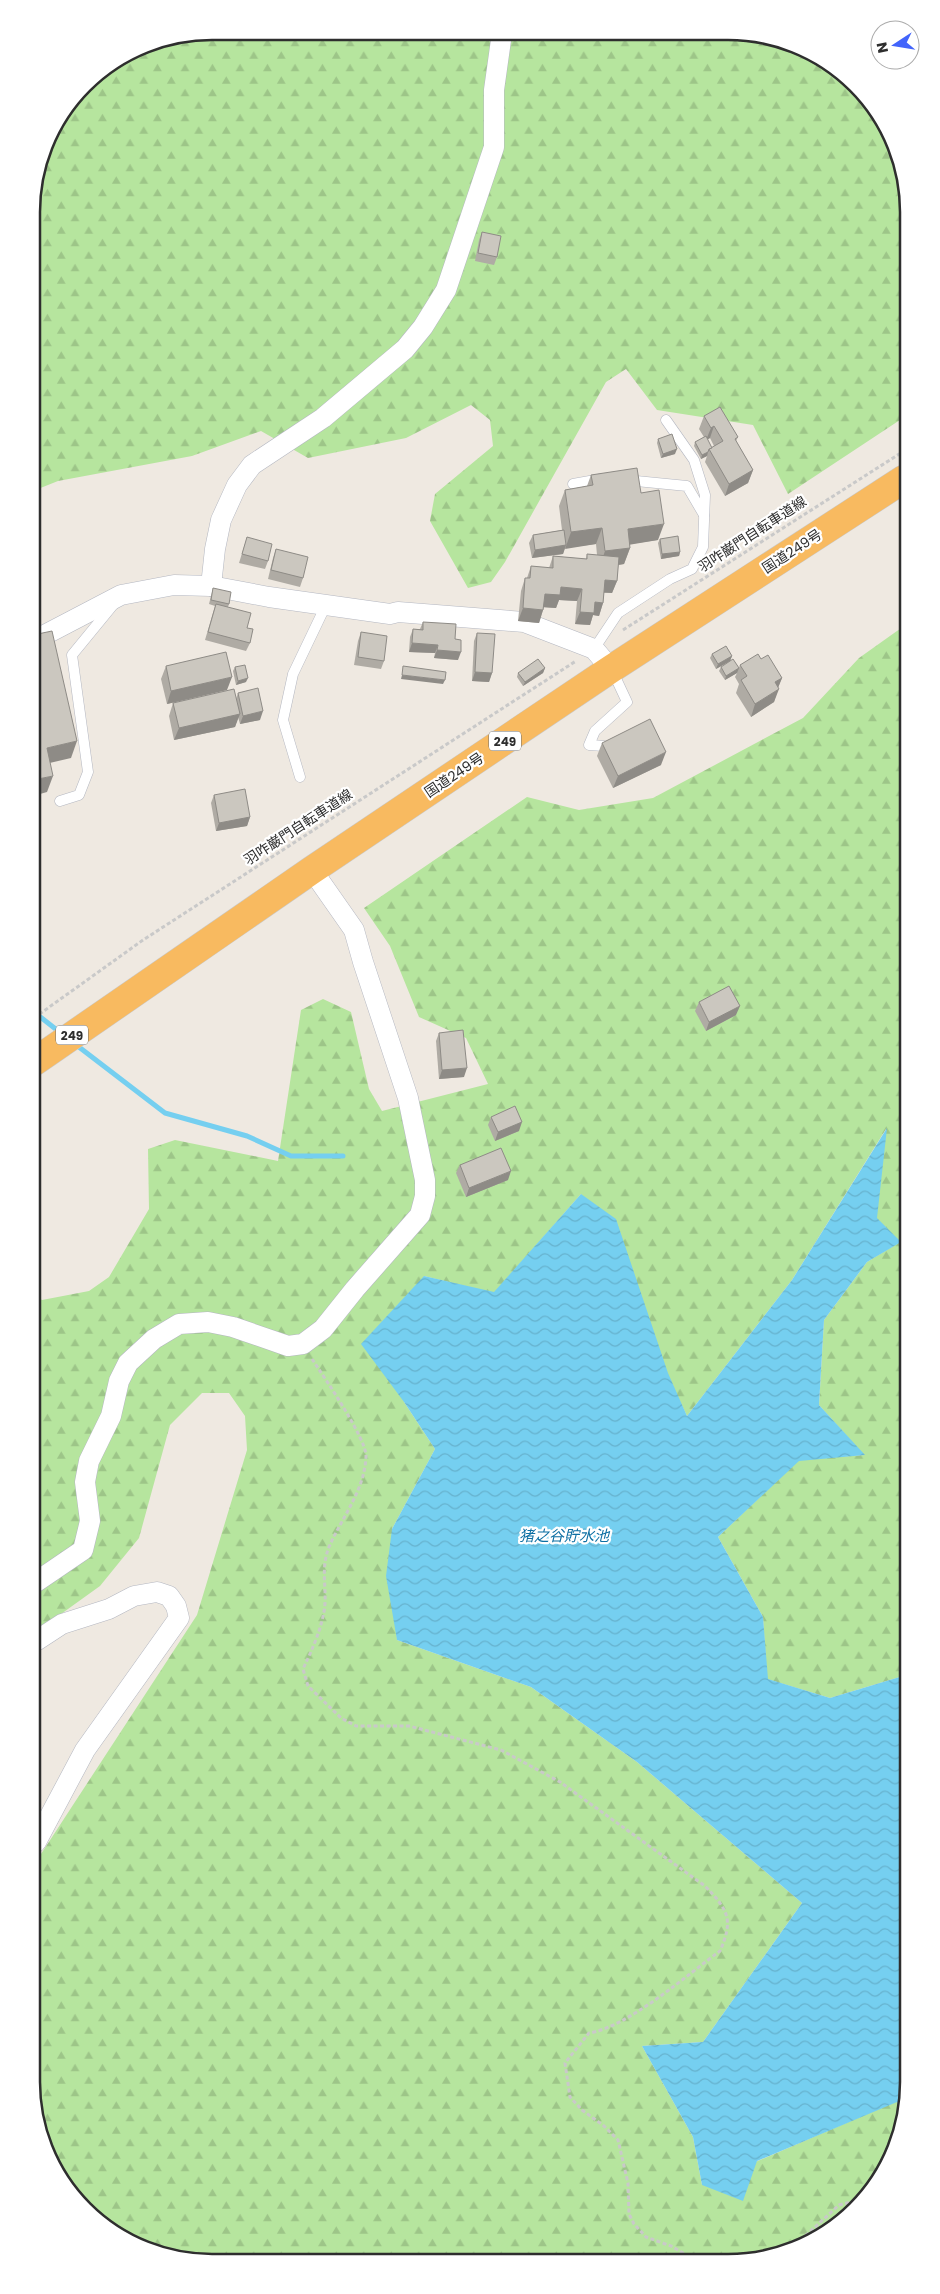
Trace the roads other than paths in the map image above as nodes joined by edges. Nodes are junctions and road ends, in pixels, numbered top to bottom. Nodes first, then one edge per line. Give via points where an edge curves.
1 (501, 40) edge
2 (666, 420) dead end
3 (900, 481) edge
4 (573, 484) dead end
5 (705, 515) junction
6 (211, 586) junction
7 (121, 595) junction
8 (326, 605) junction
9 (40, 637) edge
10 (594, 659) junction
11 (604, 746) edge
12 (300, 777) dead end
13 (60, 801) dead end
14 (312, 870) junction
15 (40, 1058) edge
16 (40, 1579) edge
17 (40, 1638) edge
18 (40, 1834) edge

1 - 6 street via 494,90 494,147 446,290 405,349 323,418 252,465 237,485 222,520
2 - 5 lane via 694,460 705,494
3 - 10 highway, 国道249号 / 249
4 - 5 lane via 604,478 687,486
5 - 10 lane via 703,546 692,569 670,579 618,613
6 - 7 street via 174,585
6 - 8 street
7 - 9 street
7 - 13 lane via 72,655 88,772 79,795
8 - 10 street via 390,614 524,622
8 - 12 lane via 293,674 283,720
10 - 11 lane via 627,702 595,731 589,745
10 - 14 highway, 国道249号 / 249
14 - 15 highway, 国道249号 / 249
14 - 16 street via 354,930 408,1098 425,1180 420,1215 323,1329 303,1344 288,1346 208,1322 179,1324 154,1339 128,1363 118,1381 112,1416 89,1462 85,1482 90,1521 83,1550
17 - 18 street via 62,1624 109,1609 134,1596 157,1592 169,1596 179,1618 85,1750

